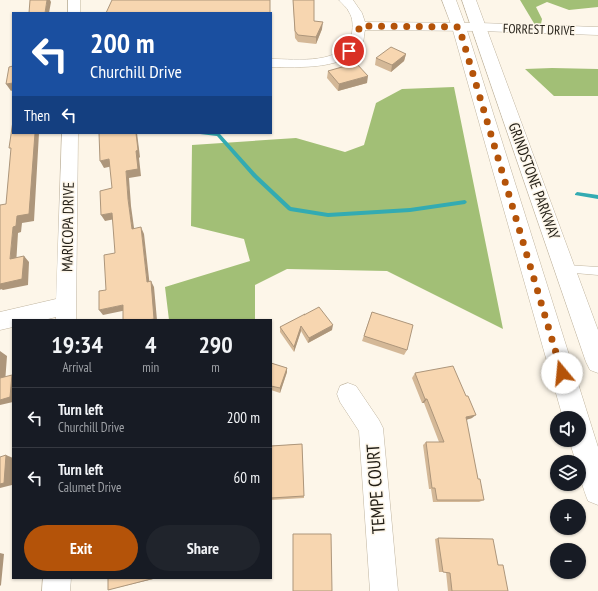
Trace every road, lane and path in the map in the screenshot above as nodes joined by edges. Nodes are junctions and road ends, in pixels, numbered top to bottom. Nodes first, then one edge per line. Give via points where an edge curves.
1 (74, 0) edge
2 (345, 0) edge
3 (449, 0) edge
4 (469, 0) edge
5 (74, 12) edge
6 (359, 26) junction
7 (459, 27) junction
8 (479, 27) junction
9 (598, 31) edge
10 (272, 63) edge
11 (70, 134) edge
12 (566, 269) junction
13 (598, 271) edge
14 (66, 313) edge
15 (16, 319) edge
16 (12, 320) edge
17 (0, 321) edge
18 (598, 362) edge
19 (348, 394) dead end
20 (574, 411) edge
21 (585, 447) edge
22 (598, 491) edge
23 (57, 579) edge
24 (56, 591) edge
25 (384, 591) edge

1 - 5 street
2 - 6 street via 357,12
3 - 7 main road, GRINDSTONE PARKWAY
4 - 8 main road, GRINDSTONE PARKWAY
6 - 7 street, FORREST DRIVE
6 - 10 street via 359,37 355,45 342,56 315,63
7 - 8 street, FORREST DRIVE
7 - 20 main road, GRINDSTONE PARKWAY
8 - 9 street, FORREST DRIVE
8 - 12 main road, GRINDSTONE PARKWAY
11 - 14 street, MARICOPA DRIVE
12 - 13 lane
12 - 18 main road, GRINDSTONE PARKWAY
14 - 15 street
16 - 17 street
19 - 25 street, TEMPE COURT via 371,428
21 - 22 main road
23 - 24 street

